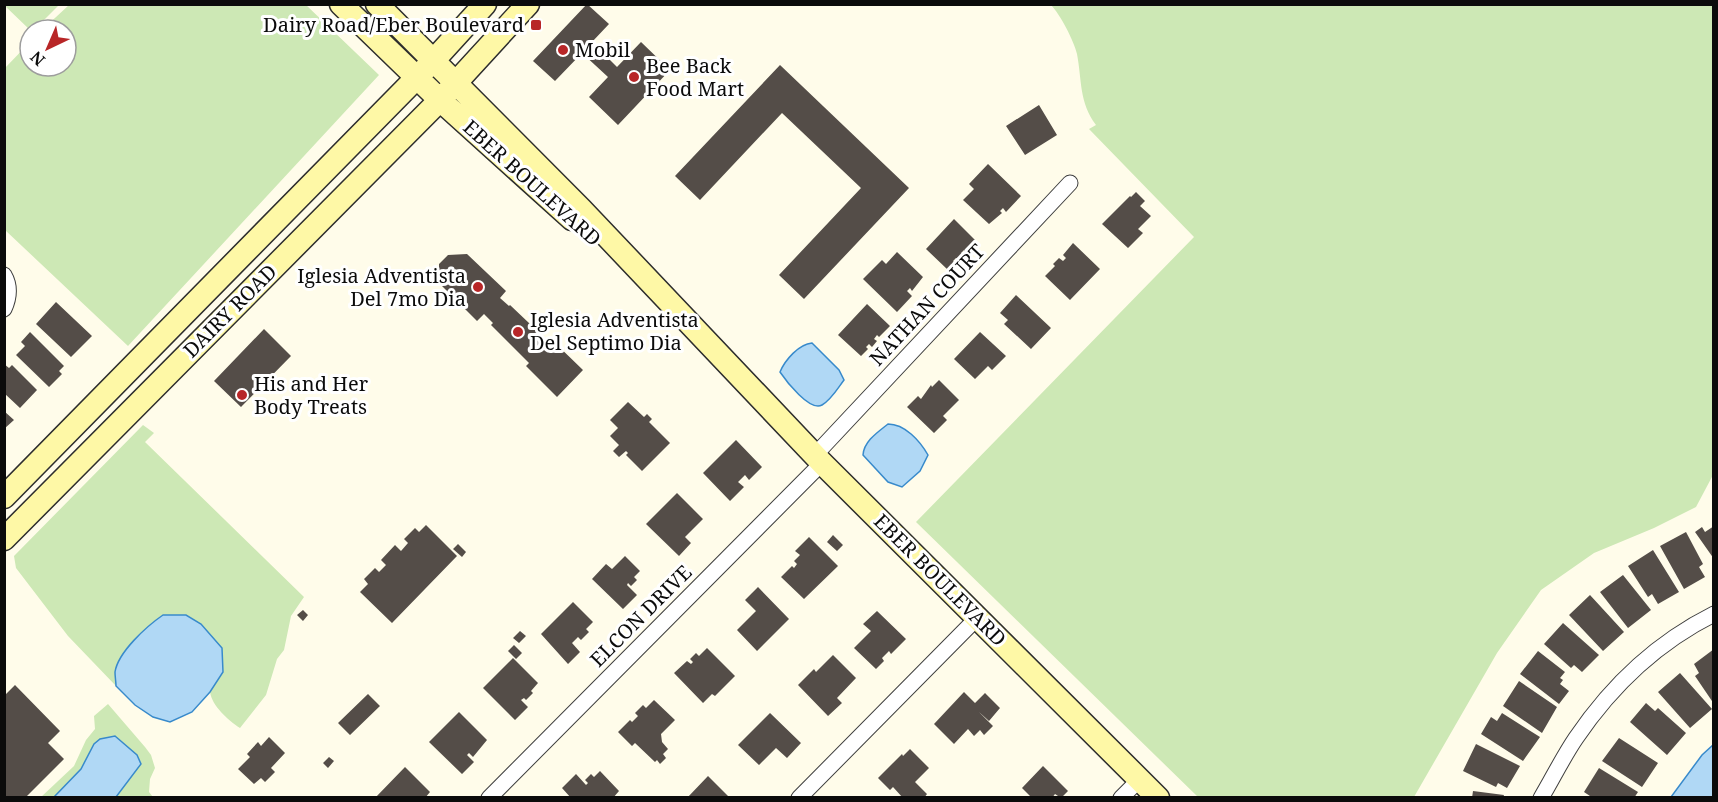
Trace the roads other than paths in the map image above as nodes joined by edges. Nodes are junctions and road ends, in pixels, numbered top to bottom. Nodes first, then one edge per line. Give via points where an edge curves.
1 (341, 4) edge
2 (377, 4) edge
3 (485, 4) edge
4 (528, 4) edge
5 (434, 60) junction
6 (417, 77) junction
7 (455, 81) junction
8 (440, 100) junction
9 (1071, 183) dead end
10 (4, 275) edge
11 (4, 309) edge
12 (724, 361) junction
13 (819, 459) junction
14 (4, 496) edge
15 (4, 539) edge
16 (1713, 614) edge
17 (977, 618) junction
18 (1140, 779) junction
19 (489, 798) edge
20 (799, 798) edge
21 (1121, 798) edge
22 (1158, 798) edge
23 (1541, 798) edge

1 - 6 street, EBER BOULEVARD
2 - 5 street, EBER BOULEVARD
3 - 5 street, DAIRY ROAD
4 - 7 street, DAIRY ROAD
5 - 6 street, DAIRY ROAD
5 - 7 street, EBER BOULEVARD
6 - 8 street, EBER BOULEVARD
6 - 14 street, DAIRY ROAD
7 - 8 street, DAIRY ROAD
7 - 12 street, EBER BOULEVARD
8 - 12 street, EBER BOULEVARD
8 - 15 street, DAIRY ROAD
9 - 13 street, NATHAN COURT
10 - 11 street via 10,297
12 - 13 street, EBER BOULEVARD
13 - 17 street, EBER BOULEVARD
13 - 19 street, ELCON DRIVE
16 - 23 street via 1684,628 1642,661 1611,693 1576,738
17 - 18 street, EBER BOULEVARD
17 - 20 street
18 - 21 street
18 - 22 street, EBER BOULEVARD

